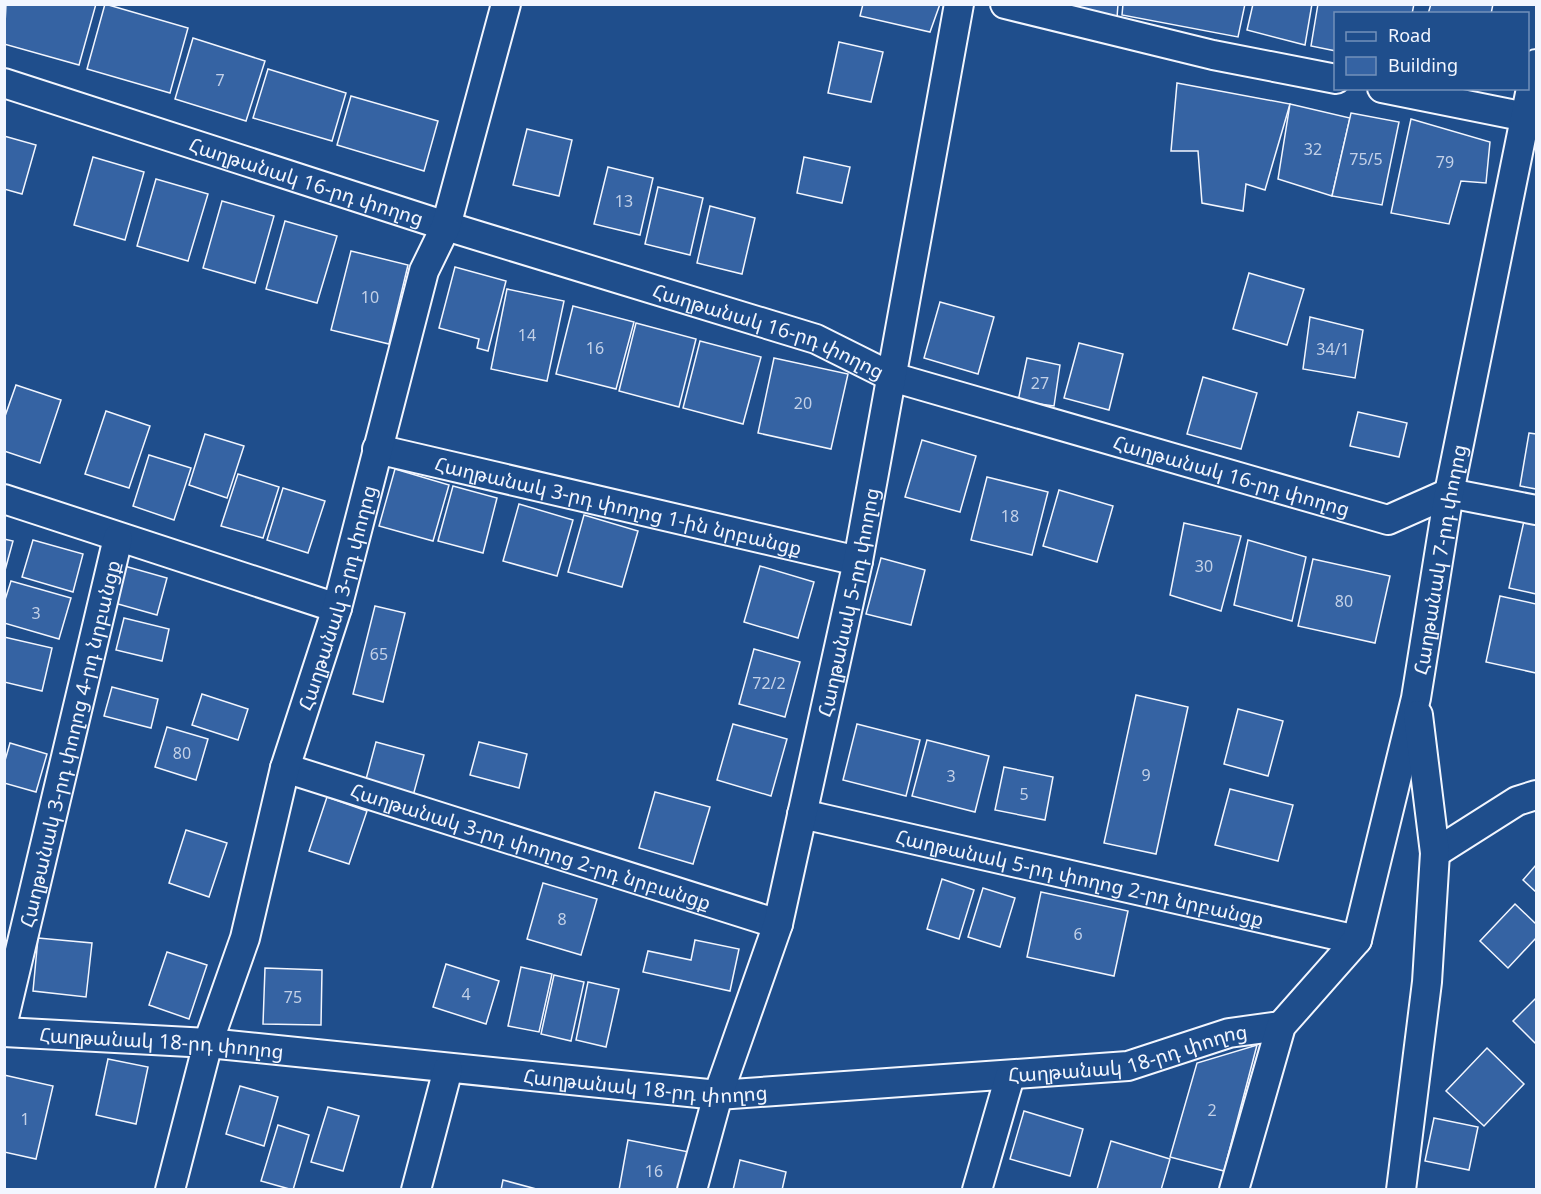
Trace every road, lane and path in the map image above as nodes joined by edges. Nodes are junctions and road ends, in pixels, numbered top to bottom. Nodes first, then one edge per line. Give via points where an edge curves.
1 (506, 4) edge
2 (959, 4) edge
3 (1005, 4) edge
4 (1536, 64) edge
5 (1334, 79) edge
6 (4, 82) edge
7 (1392, 90) edge
8 (1531, 118) edge
9 (446, 226) junction
10 (892, 377) junction
11 (377, 449) junction
12 (1449, 494) junction
13 (4, 499) edge
14 (1536, 510) edge
15 (118, 538) junction
16 (858, 561) junction
17 (337, 608) junction
18 (1416, 698) junction
19 (285, 768) junction
20 (1536, 795) edge
21 (802, 814) junction
22 (1435, 853) junction
23 (778, 924) junction
24 (1357, 940) junction
25 (4, 1018) edge
26 (1281, 1026) junction
27 (4, 1032) edge
28 (208, 1042) junction
29 (448, 1069) junction
30 (1010, 1076) junction
31 (718, 1095) junction
32 (170, 1190) edge
33 (416, 1190) edge
34 (692, 1190) edge
35 (977, 1190) edge
36 (1234, 1190) edge
37 (1401, 1190) edge

1 - 9 street, Հաղթանակ 3-րդ փողոց
2 - 10 street, Հաղթանակ 5-րդ փողոց
3 - 5 street via 1213,55
4 - 8 street, Հաղթանակ 7-րդ փողոց
6 - 9 street, Հաղթանակ 16-րդ փողոց
7 - 8 street
8 - 12 street, Հաղթանակ 7-րդ փողոց
9 - 10 street, Հաղթանակ 16-րդ փողոց via 816,339
9 - 11 street, Հաղթանակ 3-րդ փողոց via 424,272
10 - 12 street, Հաղթանակ 16-րդ փողոց via 1388,520
10 - 16 street, Հաղթանակ 5-րդ փողոց
11 - 16 street, Հաղթանակ 3-րդ փողոց 1-ին նրբանցք
11 - 17 street, Հաղթանակ 3-րդ փողոց
12 - 14 street
12 - 18 street, Հաղթանակ 7-րդ փողոց
13 - 15 street
15 - 17 street
15 - 25 street, Հաղթանակ 3-րդ փողոց 4-րդ նրբանցք
16 - 21 street, Հաղթանակ 5-րդ փողոց
17 - 19 street, Հաղթանակ 3-րդ փողոց
18 - 22 street
18 - 24 street, Հաղթանակ 7-րդ փողոց
19 - 23 street, Հաղթանակ 3-րդ փողոց 2-րդ նրբանցք
19 - 28 street, Հաղթանակ 3-րդ փողոց via 245,938
20 - 22 street via 1517,801
21 - 23 street, Հաղթանակ 5-րդ փողոց
21 - 24 street, Հաղթանակ 5-րդ փողոց 2-րդ նրբանցք
22 - 37 street via 1427,982
23 - 31 street, Հաղթանակ 5-րդ փողոց
24 - 26 street, Հաղթանակ 7-րդ փողոց
26 - 30 street, Հաղթանակ 18-րդ փողոց via 1229,1033 1128,1066
26 - 36 street
27 - 28 street, Հաղթանակ 18-րդ փողոց
28 - 29 street, Հաղթանակ 18-րդ փողոց
28 - 32 street, Հաղթանակ 3-րդ փողոց
29 - 31 street, Հաղթանակ 18-րդ փողոց
29 - 33 street
30 - 31 street, Հաղթանակ 18-րդ փողոց
30 - 35 street
31 - 34 street, Հաղթանակ 5-րդ փողոց

